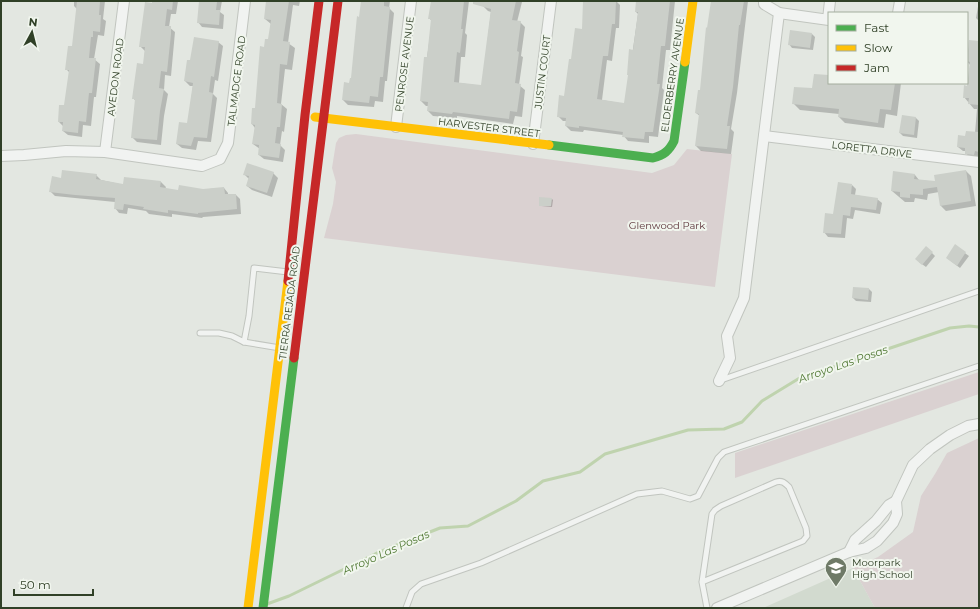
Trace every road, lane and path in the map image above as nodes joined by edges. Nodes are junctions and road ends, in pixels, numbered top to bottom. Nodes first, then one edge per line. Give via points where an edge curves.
1 (124, 1) edge
2 (245, 1) edge
3 (319, 1) edge
4 (338, 1) edge
5 (411, 1) edge
6 (551, 1) edge
7 (693, 1) edge
8 (764, 1) edge
9 (830, 1) edge
10 (900, 1) edge
11 (829, 12) edge
12 (898, 12) edge
13 (779, 13) junction
14 (828, 19) edge
15 (305, 115) junction
16 (323, 117) junction
17 (396, 126) junction
18 (764, 136) junction
19 (533, 144) junction
20 (669, 150) joint
21 (106, 152) junction
22 (1, 156) edge
23 (979, 162) edge
24 (289, 272) junction
25 (979, 291) edge
26 (200, 333) dead end
27 (244, 342) junction
28 (280, 348) junction
29 (979, 366) edge
30 (719, 381) joint
31 (979, 424) edge
32 (896, 501) junction
33 (849, 552) junction
34 (702, 582) junction
35 (248, 608) edge
36 (263, 608) edge
37 (406, 608) edge
38 (707, 608) edge
39 (717, 608) edge

1 - 21 street, AVEDON ROAD
2 - 21 street, TALMADGE ROAD via 228,143 220,158 202,166
3 - 15 main road, TIERRA REJADA ROAD
4 - 16 main road, TIERRA REJADA ROAD
5 - 17 street, PENROSE AVENUE
6 - 19 street, JUSTIN COURT
7 - 20 main road, ELDERBERRY AVENUE via 674,141
8 - 13 street via 764,4
9 - 11 street
10 - 12 street
13 - 14 street
13 - 18 street
15 - 16 main road, HARVESTER STREET
15 - 24 main road, TIERRA REJADA ROAD
16 - 17 main road, HARVESTER STREET
16 - 36 main road, TIERRA REJADA ROAD
17 - 19 main road, HARVESTER STREET
18 - 23 street, LORETTA DRIVE
18 - 30 street via 744,298 727,336 730,358
19 - 20 main road, HARVESTER STREET via 653,158
21 - 22 street via 66,151
24 - 27 lane via 254,268
24 - 28 main road, TIERRA REJADA ROAD
25 - 30 lane
26 - 27 lane via 219,333
27 - 28 lane
28 - 35 main road, TIERRA REJADA ROAD
29 - 37 lane via 724,452 718,458 698,496 690,499 662,491 637,494 481,564 421,584 412,592
31 - 32 street via 968,426 950,435 930,449 913,465
32 - 33 street via 855,540
32 - 33 street via 897,514 893,523 876,542 866,548
33 - 39 street
34 - 34 lane via 712,514 715,510 776,482 784,482 789,487 806,528 807,536 803,541
34 - 38 lane

